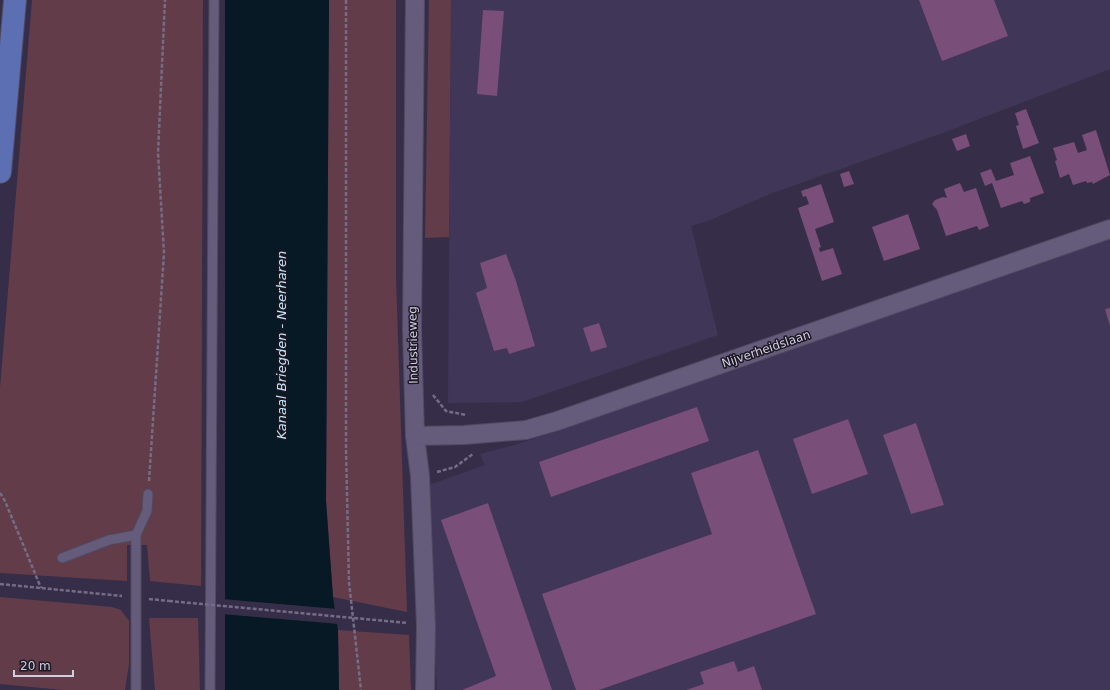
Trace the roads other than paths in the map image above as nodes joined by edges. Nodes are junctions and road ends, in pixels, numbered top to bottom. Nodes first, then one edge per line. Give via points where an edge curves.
1 (15, 0) edge
2 (214, 0) edge
3 (415, 0) edge
4 (0, 172) edge
5 (1110, 230) edge
6 (415, 436) junction
7 (148, 494) road end
8 (136, 534) junction
9 (62, 558) dead end
10 (136, 690) edge
11 (210, 690) edge
12 (425, 690) edge

1 - 4 main road
2 - 11 lane
3 - 6 street, Industrieweg via 412,329
5 - 6 street, Nijverheidslaan via 557,421 526,430
6 - 12 street, Industrieweg via 421,496 426,626
7 - 8 lane via 147,511
8 - 9 lane via 109,540
8 - 10 lane

